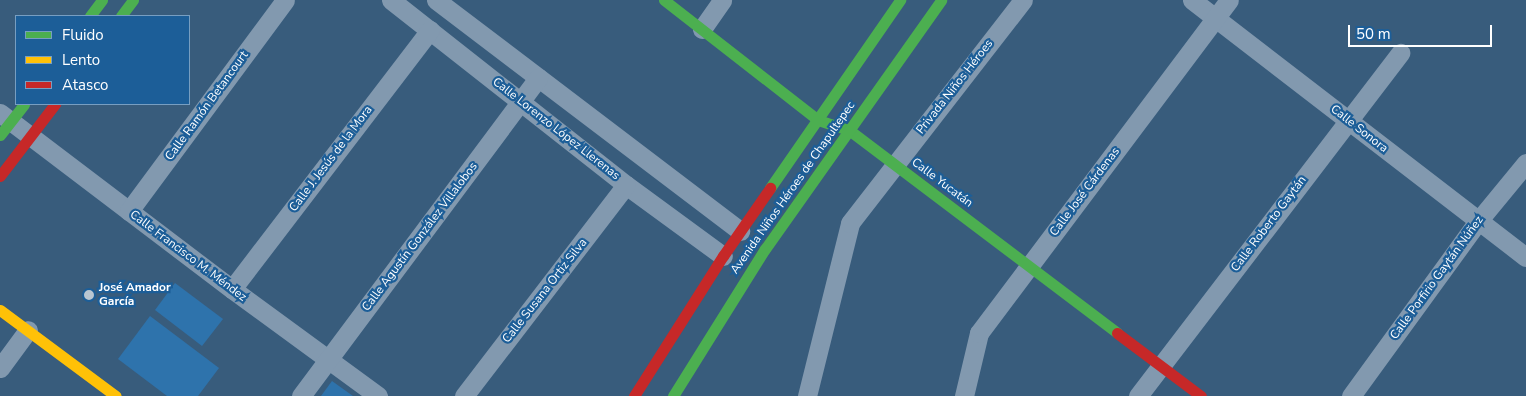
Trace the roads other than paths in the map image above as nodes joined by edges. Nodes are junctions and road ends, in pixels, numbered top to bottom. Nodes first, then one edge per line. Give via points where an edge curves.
1 (102, 0) edge
2 (133, 0) edge
3 (285, 0) edge
4 (390, 0) edge
5 (436, 0) edge
6 (664, 0) edge
7 (722, 0) edge
8 (900, 0) edge
9 (941, 0) edge
10 (1023, 0) edge
11 (1192, 0) edge
12 (1229, 0) edge
13 (91, 15) edge
14 (122, 15) edge
15 (1216, 19) junction
16 (702, 29) junction
17 (430, 30) junction
18 (1400, 53) dead end
19 (538, 78) junction
20 (521, 102) junction
21 (23, 105) edge
22 (54, 105) edge
23 (818, 120) junction
24 (1348, 120) junction
25 (3, 123) edge
26 (849, 130) junction
27 (30, 137) junction
28 (1526, 163) edge
29 (895, 164) junction
30 (0, 176) edge
31 (626, 185) junction
32 (129, 211) junction
33 (1479, 220) junction
34 (740, 231) junction
35 (723, 256) junction
36 (1526, 257) edge
37 (1029, 266) junction
38 (232, 289) junction
39 (0, 310) edge
40 (28, 330) junction
41 (329, 359) junction
42 (1161, 366) junction
43 (0, 368) edge
44 (678, 394) edge
45 (116, 396) edge
46 (301, 396) edge
47 (378, 396) edge
48 (464, 396) edge
49 (634, 396) edge
50 (807, 396) edge
51 (964, 396) edge
52 (1138, 396) edge
53 (1200, 396) edge
54 (1351, 396) edge

1 - 13 street
2 - 14 street
3 - 32 street, Calle Ramón Betancourt
4 - 17 street, Calle Lorenzo López Llerenas
5 - 19 street
6 - 16 street, Calle Yucatán
7 - 16 street
8 - 23 street, Avenida Niños Héroes de Chapultepec
9 - 26 street, Avenida Niños Héroes de Chapultepec
10 - 29 street, Privada Niños Héroes
11 - 15 street, Calle Sonora
12 - 15 street, Calle José Cárdenas
15 - 24 street, Calle Sonora
15 - 37 street, Calle José Cárdenas
16 - 23 street, Calle Yucatán
17 - 20 street, Calle Lorenzo López Llerenas
17 - 38 street, Calle J. Jesús de la Mora
18 - 24 street, Calle Roberto Gaytán
19 - 20 street, Calle Agustín González Villalobos
19 - 34 street
20 - 31 street, Calle Lorenzo López Llerenas
20 - 41 street, Calle Agustín González Villalobos
21 - 25 street
22 - 27 street
23 - 26 street, Calle Yucatán
23 - 34 street, Avenida Niños Héroes de Chapultepec
24 - 33 street, Calle Sonora
24 - 42 street, Calle Roberto Gaytán
25 - 27 street, Calle Francisco M. Méndez
26 - 29 street, Calle Yucatán
26 - 44 street, Avenida Niños Héroes de Chapultepec via 765,249
27 - 30 street
27 - 32 street, Calle Francisco M. Méndez
28 - 33 street, Calle Porfirio Gaytán Núñez
29 - 37 street, Calle Yucatán
29 - 50 street, Privada Niños Héroes via 850,223
31 - 35 street, Calle Lorenzo López Llerenas
31 - 48 street, Calle Susana Ortiz Silva
32 - 38 street, Calle Francisco M. Méndez
33 - 36 street, Calle Sonora
33 - 54 street, Calle Porfirio Gaytán Núñez
34 - 35 street, Avenida Niños Héroes de Chapultepec
35 - 49 street, Avenida Niños Héroes de Chapultepec
37 - 42 street, Calle Yucatán
37 - 51 street, Calle José Cárdenas via 979,333
38 - 41 street, Calle Francisco M. Méndez
39 - 40 street
40 - 43 street
40 - 45 street
41 - 46 street, Calle Agustín González Villalobos
41 - 47 street, Calle Francisco M. Méndez
42 - 52 street, Calle Roberto Gaytán
42 - 53 street, Calle Yucatán

